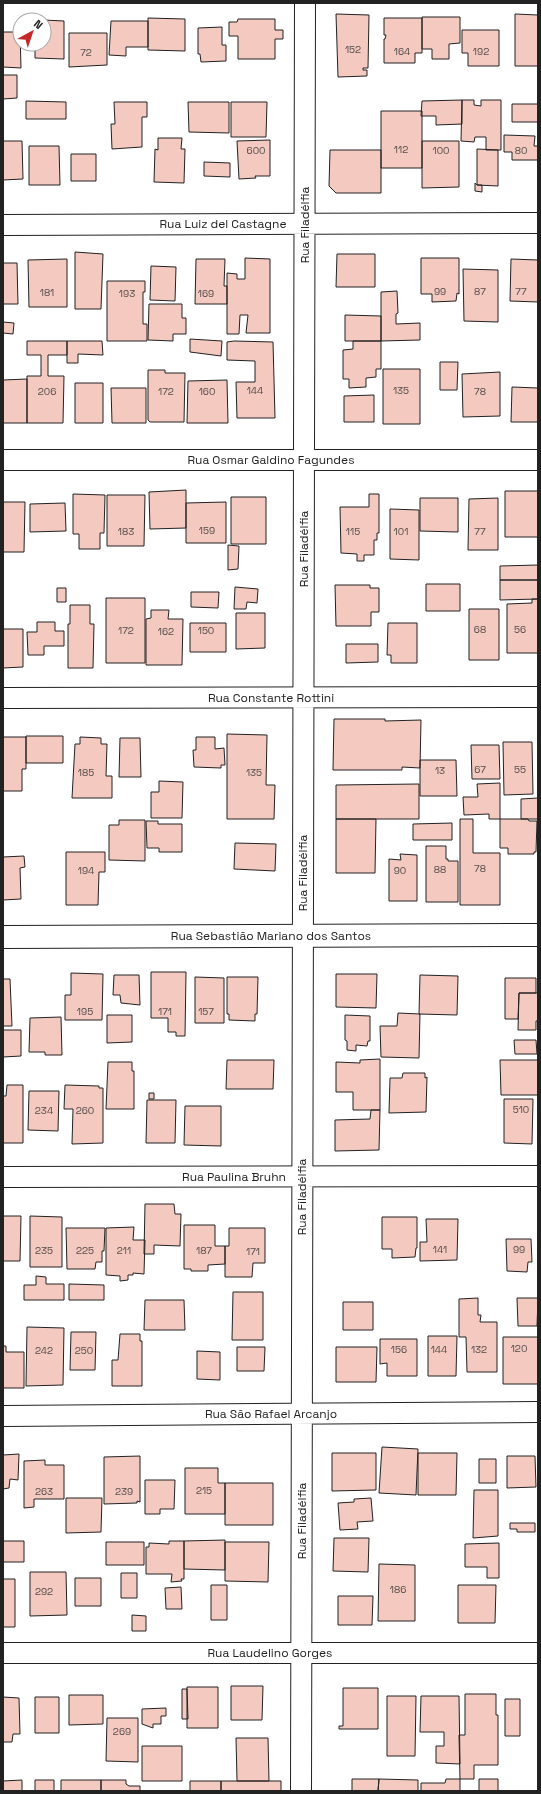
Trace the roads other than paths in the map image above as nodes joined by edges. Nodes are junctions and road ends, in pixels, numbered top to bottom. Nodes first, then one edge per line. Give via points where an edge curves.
1 (305, 3) edge
2 (538, 222) edge
3 (305, 224) junction
4 (3, 226) edge
5 (3, 460) edge
6 (304, 460) junction
7 (538, 460) edge
8 (538, 697) edge
9 (3, 698) edge
10 (304, 698) junction
11 (538, 935) edge
12 (303, 936) junction
13 (3, 937) edge
14 (538, 1176) edge
15 (3, 1177) edge
16 (302, 1177) junction
17 (538, 1412) edge
18 (302, 1414) junction
19 (3, 1416) edge
20 (3, 1653) edge
21 (301, 1653) junction
22 (538, 1653) edge
23 (301, 1791) edge

1 - 3 street, Rua Filadélfia
2 - 3 street, Rua Luiz del Castagne
3 - 4 street, Rua Luiz del Castagne
3 - 6 street, Rua Filadélfia
5 - 6 street, Rua Osmar Galdino Fagundes
6 - 7 street, Rua Osmar Galdino Fagundes
6 - 10 street, Rua Filadélfia
8 - 10 street, Rua Constante Rottini
9 - 10 street, Rua Constante Rottini
10 - 12 street, Rua Filadélfia
11 - 12 street, Rua Sebastião Mariano dos Santos
12 - 13 street, Rua Sebastião Mariano dos Santos
12 - 16 street, Rua Filadélfia
14 - 16 street, Rua Paulina Bruhn
15 - 16 street, Rua Paulina Bruhn
16 - 18 street, Rua Filadélfia
17 - 18 street, Rua São Rafael Arcanjo
18 - 19 street, Rua São Rafael Arcanjo
18 - 21 street, Rua Filadélfia
20 - 21 street, Rua Laudelino Gorges
21 - 22 street, Rua Laudelino Gorges
21 - 23 street, Rua Filadélfia

